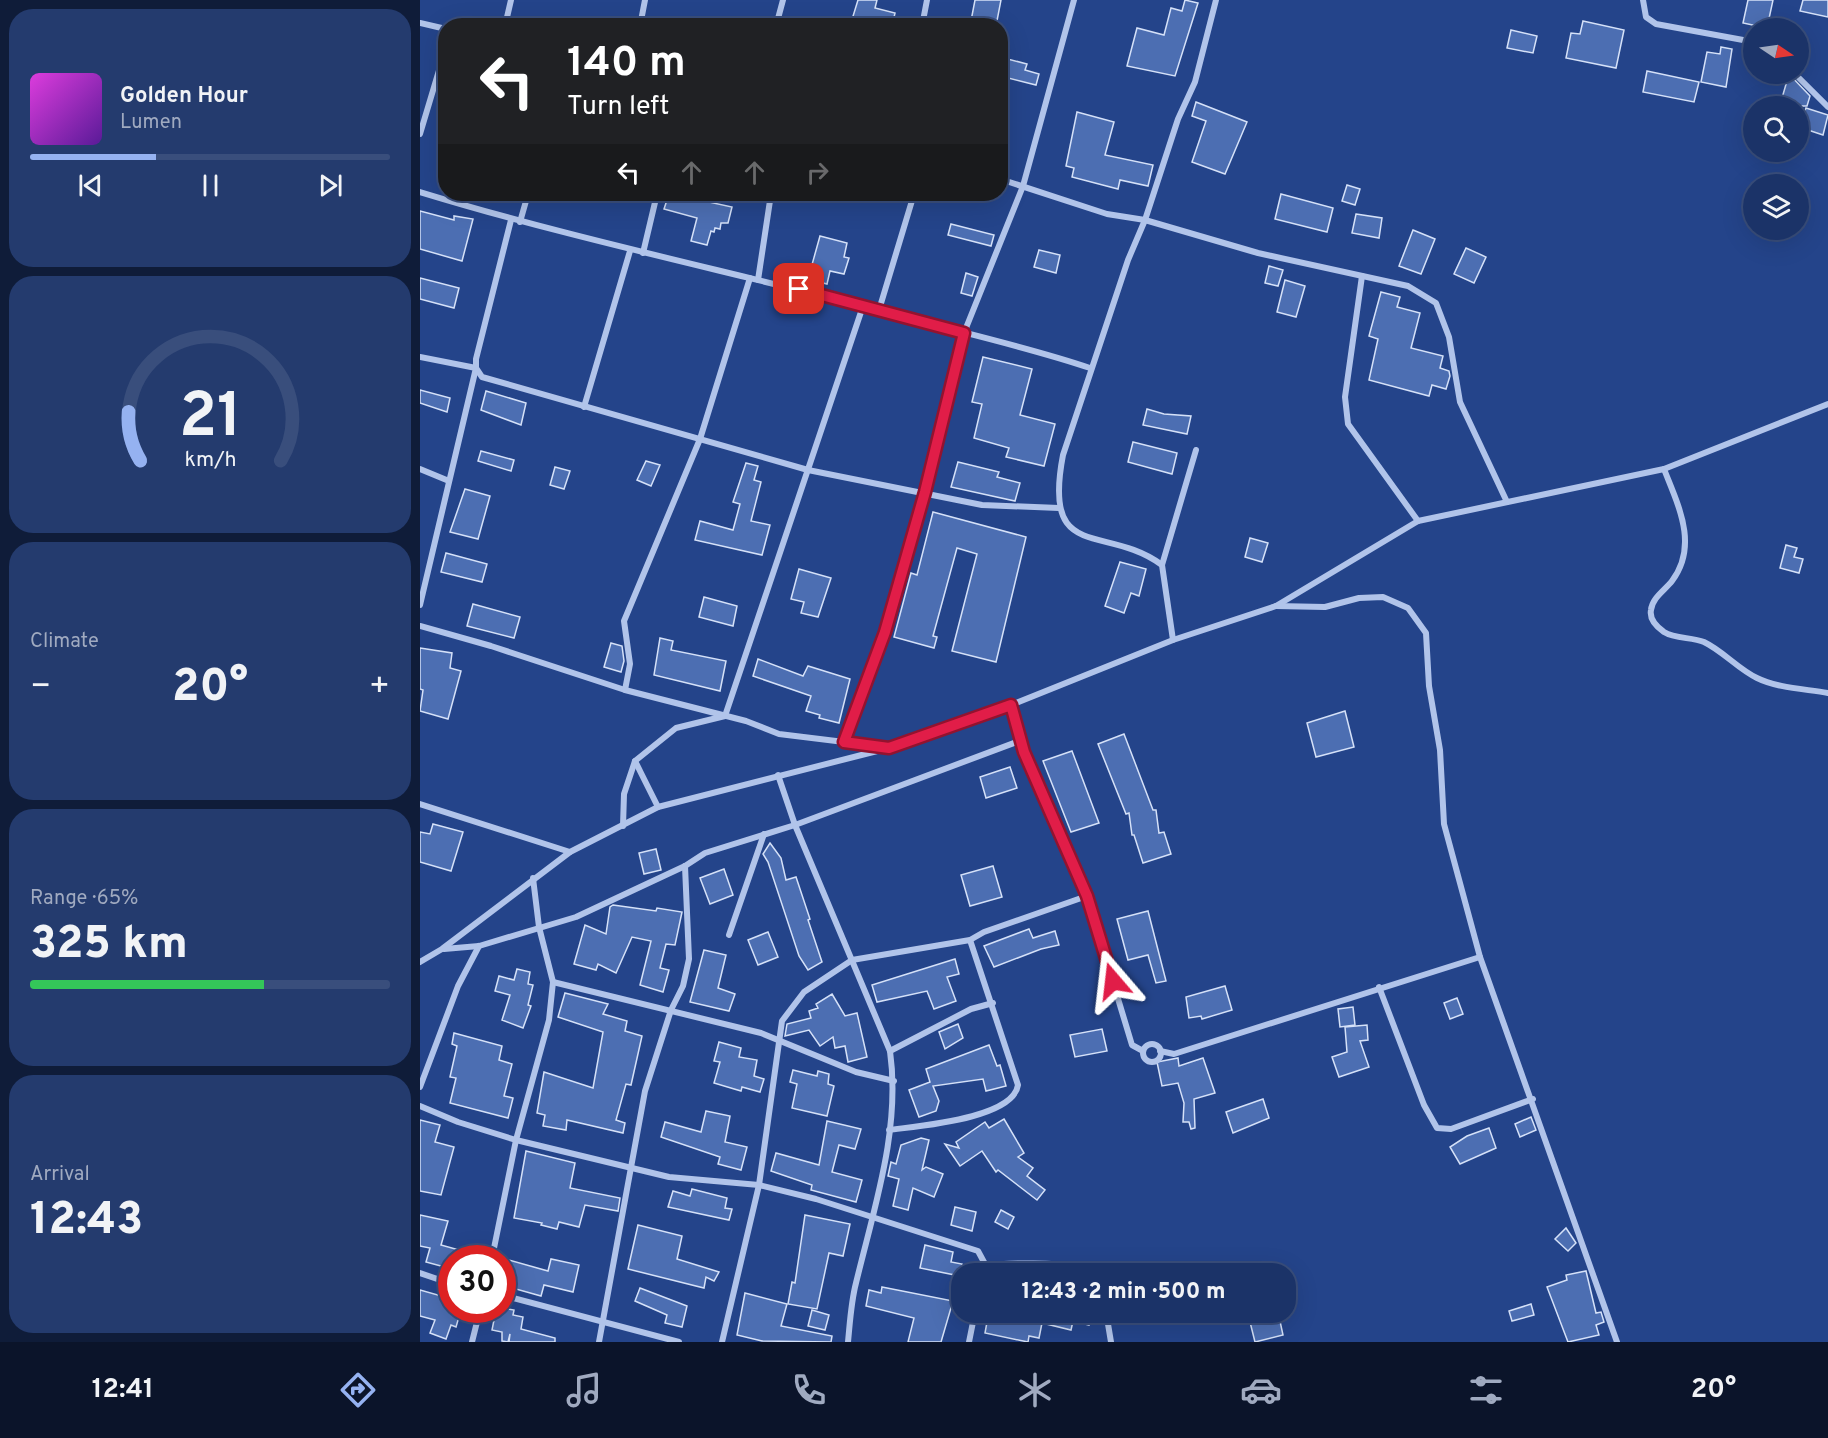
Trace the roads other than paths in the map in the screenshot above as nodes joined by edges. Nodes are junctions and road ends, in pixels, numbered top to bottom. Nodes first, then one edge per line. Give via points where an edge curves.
1 (511, 0) edge
2 (645, 0) edge
3 (783, 0) edge
4 (927, 0) edge
5 (1074, 0) edge
6 (1216, 0) edge
7 (1644, 0) edge
8 (507, 18) edge
9 (642, 18) edge
10 (778, 18) edge
11 (924, 18) edge
12 (420, 23) edge
13 (438, 27) edge
14 (1743, 40) edge
15 (438, 74) edge
16 (1805, 84) edge
17 (1828, 107) edge
18 (420, 134) edge
19 (1008, 181) edge
20 (1023, 186) junction
21 (420, 192) edge
22 (438, 198) edge
23 (449, 201) edge
24 (526, 201) edge
25 (655, 201) edge
26 (770, 201) edge
27 (912, 201) edge
28 (511, 220) junction
29 (1145, 220) junction
30 (520, 222) junction
31 (630, 251) junction
32 (643, 253) junction
33 (1362, 276) junction
34 (750, 278) junction
35 (758, 280) junction
36 (863, 306) junction
37 (879, 310) junction
38 (964, 333) junction
39 (420, 357) edge
40 (476, 368) junction
41 (1090, 368) junction
42 (1828, 404) edge
43 (584, 407) junction
44 (700, 440) junction
45 (1196, 450) dead end
46 (1664, 469) junction
47 (420, 470) edge
48 (808, 470) junction
49 (449, 481) junction
50 (925, 492) junction
51 (1507, 502) junction
52 (1059, 508) junction
53 (1418, 521) junction
54 (1162, 565) junction
55 (420, 604) edge
56 (1276, 606) junction
57 (420, 627) edge
58 (1173, 640) junction
59 (625, 690) junction
60 (1828, 693) edge
61 (1011, 705) junction
62 (725, 716) junction
63 (1022, 740) junction
64 (844, 742) junction
65 (889, 748) junction
66 (635, 761) junction
67 (778, 775) junction
68 (420, 804) edge
69 (658, 807) junction
70 (795, 825) junction
71 (623, 826) junction
72 (764, 834) junction
73 (570, 852) junction
74 (685, 866) junction
75 (533, 879) junction
76 (1087, 896) junction
77 (539, 927) junction
78 (729, 935) dead end
79 (970, 940) junction
80 (479, 946) junction
81 (442, 949) junction
82 (1480, 957) junction
83 (852, 960) junction
84 (420, 962) edge
85 (553, 982) junction
86 (1379, 987) junction
87 (993, 1003) junction
88 (671, 1010) junction
89 (780, 1042) junction
90 (890, 1051) junction
91 (1143, 1051) junction
92 (1160, 1051) junction
93 (894, 1081) junction
94 (420, 1087) edge
95 (1533, 1099) junction
96 (420, 1106) edge
97 (889, 1130) junction
98 (516, 1140) junction
99 (632, 1168) junction
100 (759, 1185) junction
101 (874, 1216) junction
102 (495, 1245) edge
103 (984, 1263) edge
104 (420, 1273) edge
105 (438, 1279) edge
106 (516, 1299) edge
107 (603, 1321) junction
108 (477, 1323) edge
109 (973, 1323) edge
110 (1108, 1323) edge
111 (472, 1342) edge
112 (599, 1342) edge
113 (678, 1342) edge
114 (722, 1342) edge
115 (848, 1342) edge
116 (969, 1342) edge
117 (1111, 1342) edge
118 (1617, 1342) edge

1 - 8 street
2 - 9 street
3 - 10 street
4 - 11 street
5 - 20 street
6 - 29 street via 1195,82 1178,119
7 - 14 street via 1646,17 1656,24
12 - 13 street
15 - 18 street
16 - 17 street
19 - 20 street
20 - 29 street via 1107,214
20 - 38 street
21 - 22 street
23 - 28 street
24 - 30 street
25 - 32 street
26 - 35 street
27 - 37 street
28 - 30 street
28 - 40 street
29 - 33 street via 1258,253
29 - 41 street
30 - 31 street
31 - 32 street
31 - 43 street
32 - 34 street
33 - 51 street via 1408,286 1436,303 1449,337 1460,402
33 - 53 street via 1345,398 1348,424
34 - 35 street
34 - 44 street
35 - 36 street
36 - 37 street
36 - 48 street
37 - 38 street
38 - 41 street
38 - 50 street
39 - 40 street
40 - 43 street via 482,377 496,383
40 - 49 street
41 - 52 street via 1063,455 1057,483
42 - 46 street
43 - 44 street
44 - 48 street
44 - 59 street via 624,621 630,664
45 - 54 street
46 - 51 street
46 - 60 street via 1686,538 1673,580 1650,611 1653,623 1667,634 1701,641 1721,651 1757,678
47 - 49 street
48 - 50 street
48 - 62 street
49 - 55 street
50 - 52 street via 982,505
50 - 64 street via 885,632
51 - 53 street
52 - 54 street via 1076,534 1151,557
53 - 56 street
54 - 58 street
56 - 58 street
56 - 82 street via 1325,607 1359,598 1383,597 1408,608 1426,633 1444,824
57 - 59 street
58 - 61 street
59 - 62 street
61 - 63 street
61 - 65 street
62 - 64 street via 779,734
62 - 66 street via 676,728
63 - 70 street
63 - 76 street
64 - 65 street
65 - 67 street
66 - 69 street
66 - 71 street via 624,794
67 - 69 street
67 - 70 street
68 - 73 street
69 - 71 street
70 - 72 street
70 - 83 street
71 - 73 street
72 - 74 street via 705,853
72 - 78 street
73 - 75 street
74 - 77 street via 576,918
74 - 88 street via 689,959 683,986
75 - 77 street
75 - 81 street
76 - 79 street
76 - 91 street via 1132,1045
77 - 80 street
77 - 85 street
79 - 83 street
79 - 87 street
80 - 81 street
80 - 94 street via 458,986
81 - 84 street
82 - 86 street
82 - 95 street
83 - 89 street via 804,992 782,1021
83 - 90 street
85 - 88 street
85 - 98 street via 549,1020
86 - 92 street via 1173,1054
86 - 95 street via 1424,1105 1437,1128 1451,1129
87 - 90 street via 971,1009
87 - 97 street via 1018,1084 1014,1096 984,1113
88 - 89 street via 761,1033
88 - 99 street via 645,1091
89 - 93 street via 856,1072
89 - 100 street
90 - 93 street
91 - 92 street via 1151,1044
91 - 92 street via 1152,1062
93 - 97 street
95 - 118 street
96 - 98 street
97 - 101 street
98 - 99 street
98 - 102 street
99 - 100 street via 669,1177
99 - 107 street
100 - 101 street
100 - 114 street
101 - 103 street via 978,1251
101 - 115 street via 855,1285
104 - 105 street
106 - 107 street
107 - 112 street
107 - 113 street
108 - 111 street
109 - 116 street
110 - 117 street

